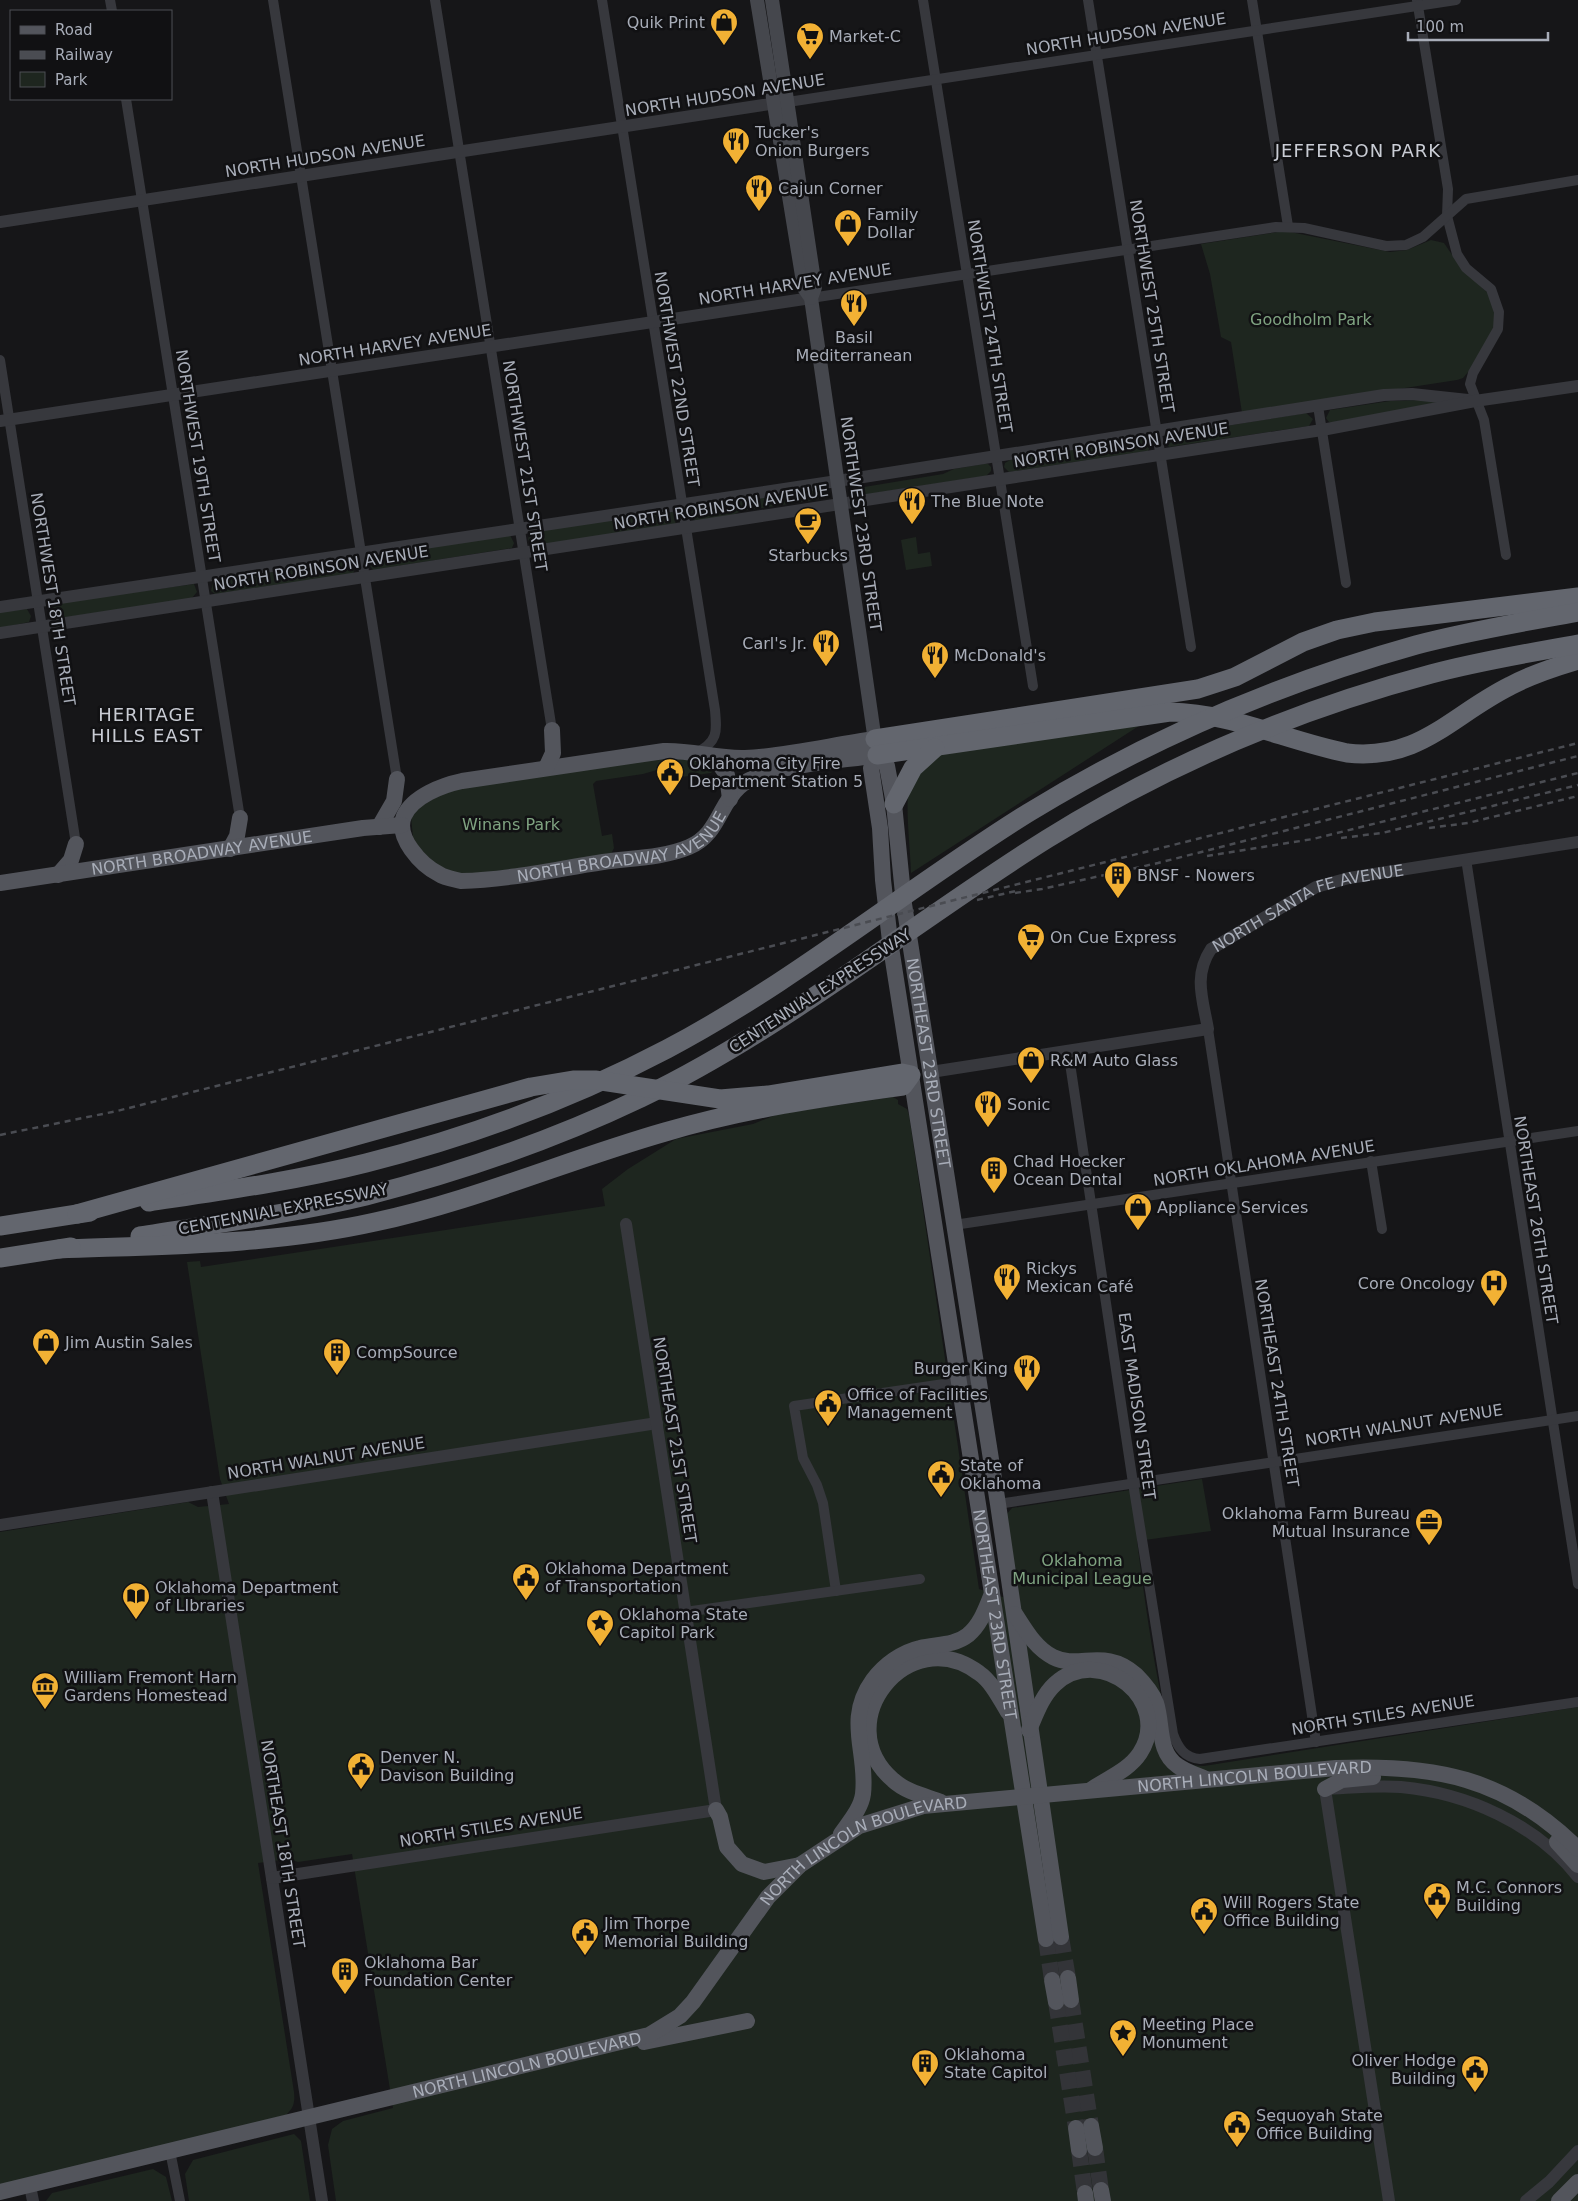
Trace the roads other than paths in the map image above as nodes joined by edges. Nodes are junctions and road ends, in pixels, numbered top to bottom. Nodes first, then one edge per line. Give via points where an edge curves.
1 (273, 0) edge
2 (435, 0) edge
3 (602, 0) edge
4 (758, 0) edge
5 (772, 0) edge
6 (922, 0) edge
7 (1088, 0) edge
8 (1252, 0) edge
9 (1456, 0) edge
10 (1418, 3) edge
11 (1257, 30) junction
12 (1096, 55) junction
13 (935, 79) junction
14 (126, 100) edge
15 (788, 102) junction
16 (774, 104) junction
17 (622, 127) junction
18 (460, 152) junction
19 (301, 176) junction
20 (1578, 180) edge
21 (142, 200) junction
22 (1447, 216) junction
23 (0, 222) edge
24 (1288, 226) junction
25 (1128, 250) junction
26 (967, 274) junction
27 (811, 298) junction
28 (653, 322) junction
29 (490, 346) junction
30 (0, 360) edge
31 (332, 371) junction
32 (1578, 386) edge
33 (173, 395) junction
34 (1476, 401) junction
35 (1318, 406) junction
36 (5, 421) edge
37 (1322, 430) junction
38 (1156, 431) junction
39 (1160, 455) junction
40 (996, 456) junction
41 (839, 480) junction
42 (1000, 480) junction
43 (682, 504) junction
44 (842, 505) junction
45 (520, 528) junction
46 (686, 529) junction
47 (360, 552) junction
48 (524, 553) junction
49 (1506, 555) dead end
50 (202, 576) junction
51 (364, 578) junction
52 (1346, 583) dead end
53 (1578, 597) edge
54 (39, 601) junction
55 (206, 602) junction
56 (0, 607) edge
57 (1578, 612) edge
58 (43, 626) junction
59 (0, 633) edge
60 (1578, 644) edge
61 (1191, 647) dead end
62 (1578, 660) edge
63 (1032, 686) dead end
64 (552, 730) joint
65 (876, 747) junction
66 (935, 748) junction
67 (695, 753) junction
68 (715, 758) junction
69 (546, 768) junction
70 (397, 780) joint
71 (730, 799) junction
72 (894, 804) junction
73 (240, 818) joint
74 (402, 825) junction
75 (379, 827) junction
76 (1578, 842) edge
77 (76, 844) joint
78 (230, 848) junction
79 (1466, 859) junction
80 (58, 875) junction
81 (0, 884) edge
82 (1208, 1029) junction
83 (1068, 1050) junction
84 (931, 1072) junction
85 (911, 1075) junction
86 (1578, 1131) edge
87 (1509, 1141) junction
88 (1371, 1161) junction
89 (1230, 1184) junction
90 (1092, 1204) junction
91 (78, 1214) junction
92 (626, 1224) dead end
93 (954, 1225) junction
94 (0, 1226) edge
95 (1382, 1229) dead end
96 (59, 1249) junction
97 (0, 1258) edge
98 (978, 1379) junction
99 (958, 1381) junction
100 (1578, 1416) edge
101 (1552, 1420) junction
102 (657, 1423) junction
103 (1273, 1462) junction
104 (1133, 1484) junction
105 (212, 1492) junction
106 (998, 1504) junction
107 (0, 1525) edge
108 (920, 1579) dead end
109 (1578, 1584) edge
110 (836, 1591) junction
111 (992, 1594) junction
112 (1012, 1611) junction
113 (685, 1612) junction
114 (1578, 1702) edge
115 (1012, 1718) junction
116 (1029, 1730) junction
117 (1316, 1742) junction
118 (1193, 1758) joint
119 (1450, 1775) junction
120 (1208, 1780) junction
121 (1091, 1789) junction
122 (1325, 1789) junction
123 (941, 1802) junction
124 (716, 1810) junction
125 (1537, 1814) junction
126 (838, 1838) junction
127 (1578, 1849) edge
128 (800, 1864) junction
129 (1578, 1865) edge
130 (1578, 1877) edge
131 (272, 1878) junction
132 (1060, 1979) tunnel mouth
133 (1064, 2001) tunnel mouth
134 (747, 2021) dead end
135 (600, 2046) junction
136 (309, 2119) junction
137 (1084, 2127) tunnel mouth
138 (1087, 2149) tunnel mouth
139 (1578, 2150) edge
140 (170, 2151) junction
141 (1578, 2182) edge
142 (0, 2192) edge
143 (32, 2193) edge
144 (180, 2201) edge
145 (322, 2201) edge
146 (1389, 2201) edge
147 (1526, 2201) edge
148 (1559, 2201) edge

1 - 19 street
2 - 18 street, NORTHWEST 21ST STREET
3 - 17 street, NORTHWEST 22ND STREET
4 - 16 main road, NORTHWEST 23RD STREET
5 - 15 main road, NORTHWEST 23RD STREET
6 - 13 street, NORTHWEST 24TH STREET
7 - 12 street, NORTHWEST 25TH STREET
8 - 11 street
9 - 10 street, NORTH HUDSON AVENUE
10 - 11 street, NORTH HUDSON AVENUE
10 - 22 street via 1448,189
11 - 12 street, NORTH HUDSON AVENUE
11 - 24 street
12 - 13 street, NORTH HUDSON AVENUE
12 - 25 street, NORTHWEST 25TH STREET
13 - 15 street, NORTH HUDSON AVENUE
13 - 26 street, NORTHWEST 24TH STREET
14 - 21 street, NORTHWEST 19TH STREET
15 - 16 street, NORTH HUDSON AVENUE
15 - 27 main road, NORTHWEST 23RD STREET via 815,286
16 - 17 street, NORTH HUDSON AVENUE
16 - 27 main road, NORTHWEST 23RD STREET via 804,288
17 - 18 street, NORTH HUDSON AVENUE
17 - 28 street, NORTHWEST 22ND STREET
18 - 19 street, NORTH HUDSON AVENUE
18 - 29 street, NORTHWEST 21ST STREET
19 - 21 street, NORTH HUDSON AVENUE
19 - 31 street
20 - 22 street, NORTH HARVEY AVENUE via 1472,196
21 - 23 street, NORTH HUDSON AVENUE
21 - 33 street, NORTHWEST 19TH STREET
22 - 24 street, NORTH HARVEY AVENUE via 1423,237 1401,246 1386,246
22 - 34 street via 1457,254 1466,268 1491,289 1499,312 1498,329 1472,376 1470,384
24 - 25 street, NORTH HARVEY AVENUE
25 - 26 street, NORTH HARVEY AVENUE
25 - 38 street, NORTHWEST 25TH STREET
26 - 27 street, NORTH HARVEY AVENUE
26 - 40 street, NORTHWEST 24TH STREET
27 - 28 street, NORTH HARVEY AVENUE
27 - 41 main road, NORTHWEST 23RD STREET
28 - 29 street, NORTH HARVEY AVENUE
28 - 43 street, NORTHWEST 22ND STREET
29 - 31 street, NORTH HARVEY AVENUE
29 - 45 street, NORTHWEST 21ST STREET
30 - 36 street, NORTHWEST 18TH STREET
31 - 33 street, NORTH HARVEY AVENUE
31 - 47 street
32 - 34 street, NORTH ROBINSON AVENUE
33 - 36 street, NORTH HARVEY AVENUE
33 - 50 street, NORTHWEST 19TH STREET
34 - 35 street, NORTH ROBINSON AVENUE via 1394,394
34 - 37 street, NORTH ROBINSON AVENUE
34 - 49 street via 1484,420
35 - 37 street
35 - 38 street, NORTH ROBINSON AVENUE
36 - 54 street, NORTHWEST 18TH STREET
37 - 39 street, NORTH ROBINSON AVENUE
37 - 52 street
38 - 39 street, NORTHWEST 25TH STREET
38 - 40 street, NORTH ROBINSON AVENUE
39 - 42 street, NORTH ROBINSON AVENUE
39 - 61 street, NORTHWEST 25TH STREET
40 - 41 street, NORTH ROBINSON AVENUE
40 - 42 street, NORTHWEST 24TH STREET
41 - 43 street, NORTH ROBINSON AVENUE
41 - 44 main road, NORTHWEST 23RD STREET
42 - 44 street, NORTH ROBINSON AVENUE
42 - 63 street, NORTHWEST 24TH STREET
43 - 45 street, NORTH ROBINSON AVENUE
43 - 46 street, NORTHWEST 22ND STREET
44 - 46 street, NORTH ROBINSON AVENUE
44 - 65 main road, NORTHWEST 23RD STREET
45 - 47 street, NORTH ROBINSON AVENUE
45 - 48 street, NORTHWEST 21ST STREET
46 - 48 street, NORTH ROBINSON AVENUE
46 - 67 street, NORTHWEST 22ND STREET via 717,730 710,744
47 - 50 street, NORTH ROBINSON AVENUE
47 - 51 street
48 - 51 street, NORTH ROBINSON AVENUE
48 - 64 street, NORTHWEST 21ST STREET
50 - 54 street, NORTH ROBINSON AVENUE
50 - 55 street, NORTHWEST 19TH STREET
51 - 55 street, NORTH ROBINSON AVENUE
51 - 70 street
53 - 65 highway via 1357,625 1303,642 1235,677 1198,689
54 - 56 street, NORTH ROBINSON AVENUE
54 - 58 street, NORTHWEST 18TH STREET
55 - 58 street, NORTH ROBINSON AVENUE
55 - 73 street, NORTHWEST 19TH STREET
57 - 91 highway, CENTENNIAL EXPRESSWAY via 1460,635 1363,661 1218,714 1088,778 1028,814 752,1000 667,1049 584,1089 507,1120 366,1163 288,1180
58 - 59 street, NORTH ROBINSON AVENUE
58 - 77 street, NORTHWEST 18TH STREET
60 - 96 highway, CENTENNIAL EXPRESSWAY via 1432,673 1372,691 1300,715 1162,774 1047,839 742,1043 640,1098 561,1133 470,1166 363,1196
62 - 66 highway via 1509,686 1421,742 1386,753 1346,753 1239,722 1186,712 1147,715
64 - 69 main road via 553,753
65 - 66 highway
65 - 68 main road
65 - 71 main road, NORTH BROADWAY AVENUE via 766,773 738,787
65 - 72 main road, NORTHEAST 23RD STREET via 887,766
65 - 85 main road, NORTHEAST 23RD STREET via 871,768 880,828 882,880
66 - 72 highway via 913,768
67 - 68 main road
67 - 69 main road via 664,751
68 - 71 main road via 727,775
69 - 74 main road via 446,784 411,805
70 - 75 main road via 394,801
71 - 74 main road, NORTH BROADWAY AVENUE via 705,836 675,851 475,881 461,881 438,874 412,852
72 - 84 main road, NORTHEAST 23RD STREET via 904,904
73 - 78 main road via 237,836
74 - 75 main road, NORTH BROADWAY AVENUE
75 - 78 main road, NORTH BROADWAY AVENUE
76 - 79 street, NORTH SANTA FE AVENUE
77 - 80 main road via 71,860
78 - 80 main road, NORTH BROADWAY AVENUE
79 - 82 street, NORTH SANTA FE AVENUE via 1324,884 1217,944 1207,956 1200,974
79 - 87 street, NORTHEAST 26TH STREET
80 - 81 main road, NORTH BROADWAY AVENUE
82 - 83 street
82 - 89 street, NORTHEAST 24TH STREET
83 - 84 street
83 - 90 street, EAST MADISON STREET
84 - 85 main road
84 - 93 main road, NORTHEAST 23RD STREET
85 - 91 highway via 902,1073 768,1095 720,1099 595,1080 531,1086
85 - 96 highway via 903,1086 763,1108 665,1132 418,1213 333,1230 188,1244
85 - 99 main road, NORTHEAST 23RD STREET
86 - 87 street, NORTH OKLAHOMA AVENUE
87 - 88 street, NORTH OKLAHOMA AVENUE
87 - 101 street, NORTHEAST 26TH STREET
88 - 89 street, NORTH OKLAHOMA AVENUE
88 - 95 street
89 - 90 street, NORTH OKLAHOMA AVENUE
89 - 103 street, NORTHEAST 24TH STREET
90 - 93 street, NORTH OKLAHOMA AVENUE
90 - 104 street, EAST MADISON STREET
91 - 94 highway, CENTENNIAL EXPRESSWAY
92 - 102 street, NORTHEAST 21ST STREET
93 - 98 main road, NORTHEAST 23RD STREET
96 - 97 highway, CENTENNIAL EXPRESSWAY
98 - 99 street
98 - 106 main road, NORTHEAST 23RD STREET
99 - 110 street via 794,1406 803,1458 823,1503
99 - 111 main road, NORTHEAST 23RD STREET
100 - 101 street, NORTH WALNUT AVENUE
101 - 103 street, NORTH WALNUT AVENUE
101 - 109 street, NORTHEAST 26TH STREET
102 - 105 street, NORTH WALNUT AVENUE
102 - 113 street, NORTHEAST 21ST STREET
103 - 104 street, NORTH WALNUT AVENUE
103 - 117 street, NORTHEAST 24TH STREET
104 - 106 street, NORTH WALNUT AVENUE
104 - 118 street, EAST MADISON STREET via 1173,1734 1181,1750
105 - 107 street, NORTH WALNUT AVENUE
105 - 131 street, NORTHEAST 18TH STREET
106 - 112 main road, NORTHEAST 23RD STREET
108 - 110 street
110 - 113 street
111 - 115 main road, NORTHEAST 23RD STREET
111 - 126 main road via 979,1623 968,1636 908,1652 889,1664 872,1681 864,1695 858,1726 863,1796
112 - 116 main road, NORTHEAST 23RD STREET
112 - 120 main road via 1037,1645 1054,1658 1066,1661 1100,1659 1134,1673 1156,1703 1168,1755 1179,1767
113 - 124 street, NORTHEAST 21ST STREET
114 - 117 street, NORTH STILES AVENUE
115 - 116 main road, NORTHEAST 23RD STREET via 1054,1938
115 - 123 main road via 981,1674 953,1660 938,1658 914,1662 901,1668 882,1687 869,1721 870,1743 876,1758 885,1772 902,1787
116 - 121 main road via 1046,1694 1066,1676 1088,1670 1103,1671 1130,1685 1146,1713 1147,1733 1142,1748 1126,1767
117 - 118 street, NORTH STILES AVENUE
119 - 120 main road, NORTH LINCOLN BOULEVARD via 1382,1766
119 - 122 main road via 1418,1779 1361,1777 1342,1780
119 - 125 main road, NORTH LINCOLN BOULEVARD via 1480,1785
120 - 121 main road, NORTH LINCOLN BOULEVARD
121 - 123 main road, NORTH LINCOLN BOULEVARD
122 - 130 street via 1400,1787 1435,1792 1474,1803 1524,1830 1558,1856
122 - 146 street
123 - 126 main road, NORTH LINCOLN BOULEVARD via 892,1814
124 - 128 main road via 727,1847 742,1864 764,1872
124 - 131 street, NORTH STILES AVENUE
125 - 127 main road, NORTH LINCOLN BOULEVARD
125 - 129 main road
126 - 128 main road, NORTH LINCOLN BOULEVARD
128 - 135 main road, NORTH LINCOLN BOULEVARD via 768,1897 680,2016 649,2035
131 - 136 street, NORTHEAST 18TH STREET
132 - 133 main road
134 - 135 main road via 648,2042
135 - 136 main road, NORTH LINCOLN BOULEVARD
136 - 140 main road, NORTH LINCOLN BOULEVARD
136 - 145 street, NORTHEAST 18TH STREET
137 - 138 main road
139 - 147 street via 1549,2182
140 - 143 main road, NORTH LINCOLN BOULEVARD
140 - 144 street
141 - 148 main road
142 - 143 main road, NORTH LINCOLN BOULEVARD

